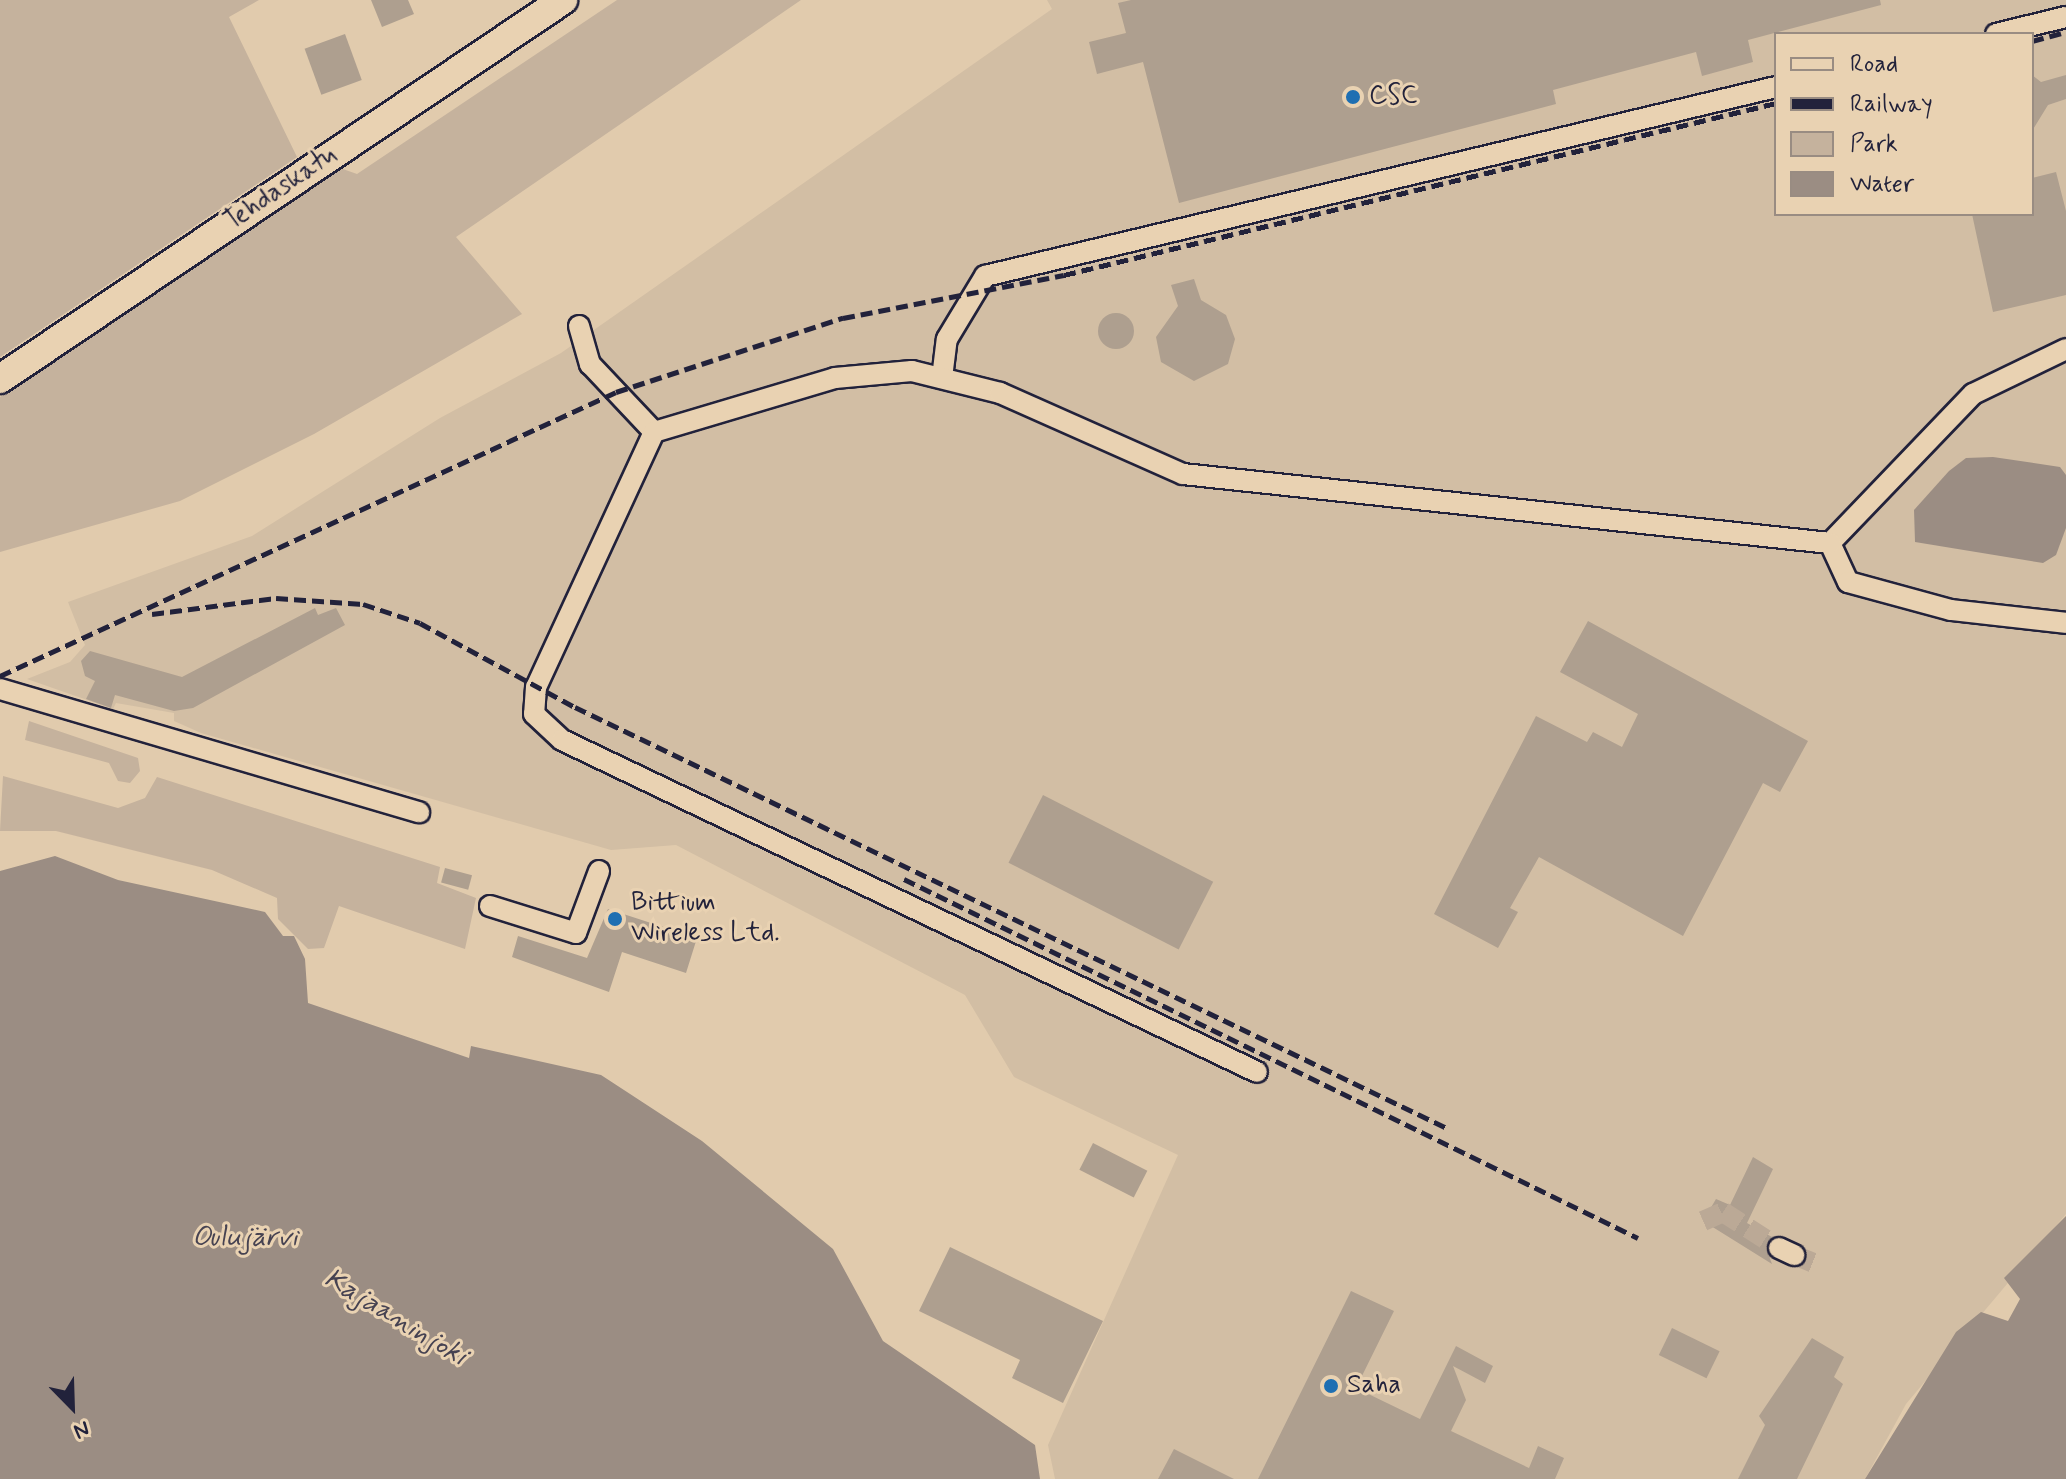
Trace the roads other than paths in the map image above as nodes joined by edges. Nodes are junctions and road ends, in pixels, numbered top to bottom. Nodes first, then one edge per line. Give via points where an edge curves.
1 (563, 0) edge
2 (2066, 17) edge
3 (2004, 32) edge
4 (1774, 87) edge
5 (579, 326) dead end
6 (2066, 349) edge
7 (942, 378) junction
8 (0, 379) edge
9 (654, 432) junction
10 (1830, 543) junction
11 (2066, 623) edge
12 (0, 689) edge
13 (419, 812) dead end
14 (599, 871) dead end
15 (490, 906) dead end
16 (1257, 1072) dead end

1 - 8 street, Tehdaskatu
2 - 3 street
4 - 7 street via 985,276 947,339
5 - 9 street via 590,364
6 - 10 street via 1973,394
7 - 9 street via 912,371 835,378
7 - 10 street via 1048,412 1183,474 1456,499 1618,526
9 - 16 street via 536,687 534,714 562,740
10 - 11 street via 1848,582 1951,610
12 - 13 street
14 - 15 street via 576,933

